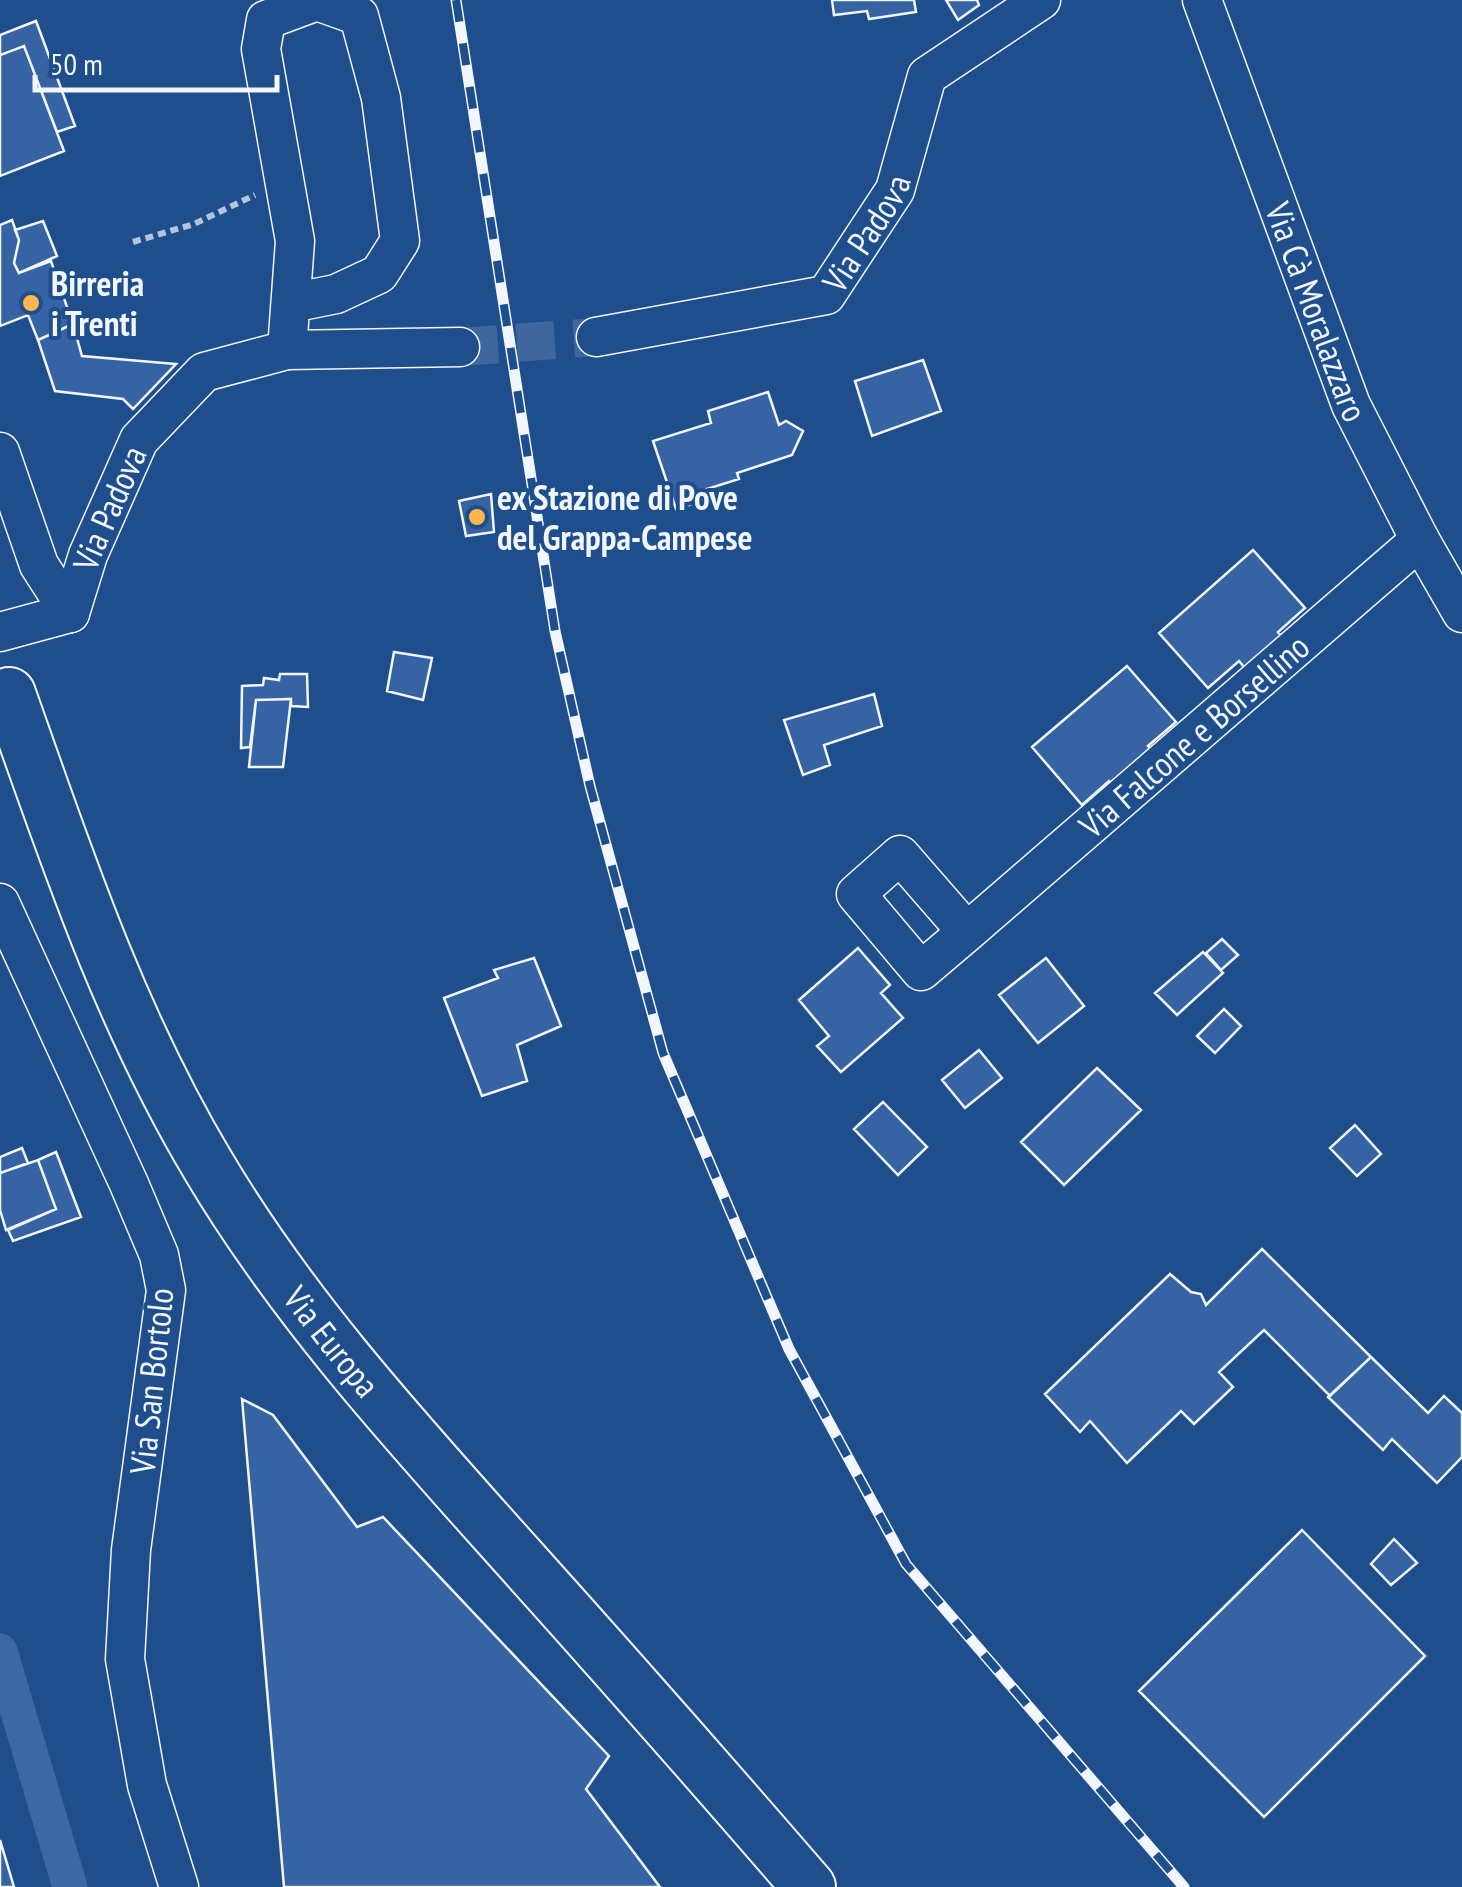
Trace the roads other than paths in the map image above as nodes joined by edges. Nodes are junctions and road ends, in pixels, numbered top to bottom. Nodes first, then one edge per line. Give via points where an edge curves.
1 (1040, 0) edge
2 (1202, 0) edge
3 (290, 303) junction
4 (596, 337) tunnel mouth
5 (460, 347) tunnel mouth
6 (287, 350) junction
7 (0, 452) edge
8 (1420, 540) junction
9 (1462, 612) edge
10 (70, 613) junction
11 (0, 632) edge
12 (5, 698) edge
13 (0, 902) edge
14 (967, 932) dead end
15 (179, 1887) edge
16 (809, 1887) edge

1 - 4 street, Via Padova via 927,76 895,190 826,295
2 - 8 street, Via Cà Moralazzaro via 1351,405
3 - 3 street via 296,241 261,49 266,20 317,1 359,16 382,98 400,241 379,274 336,294
3 - 6 street
5 - 6 street, Via Padova
6 - 10 street, Via Padova via 204,372 139,440
7 - 10 street via 40,565
8 - 9 street, Via Cà Moralazzaro
8 - 14 street, Via Falcone e Borsellino
10 - 11 street, Via Padova
12 - 16 highway, Via Europa via 123,1003 237,1212 406,1431
13 - 15 street, Via San Bortolo via 129,1184 166,1290 131,1550 126,1659 148,1786

